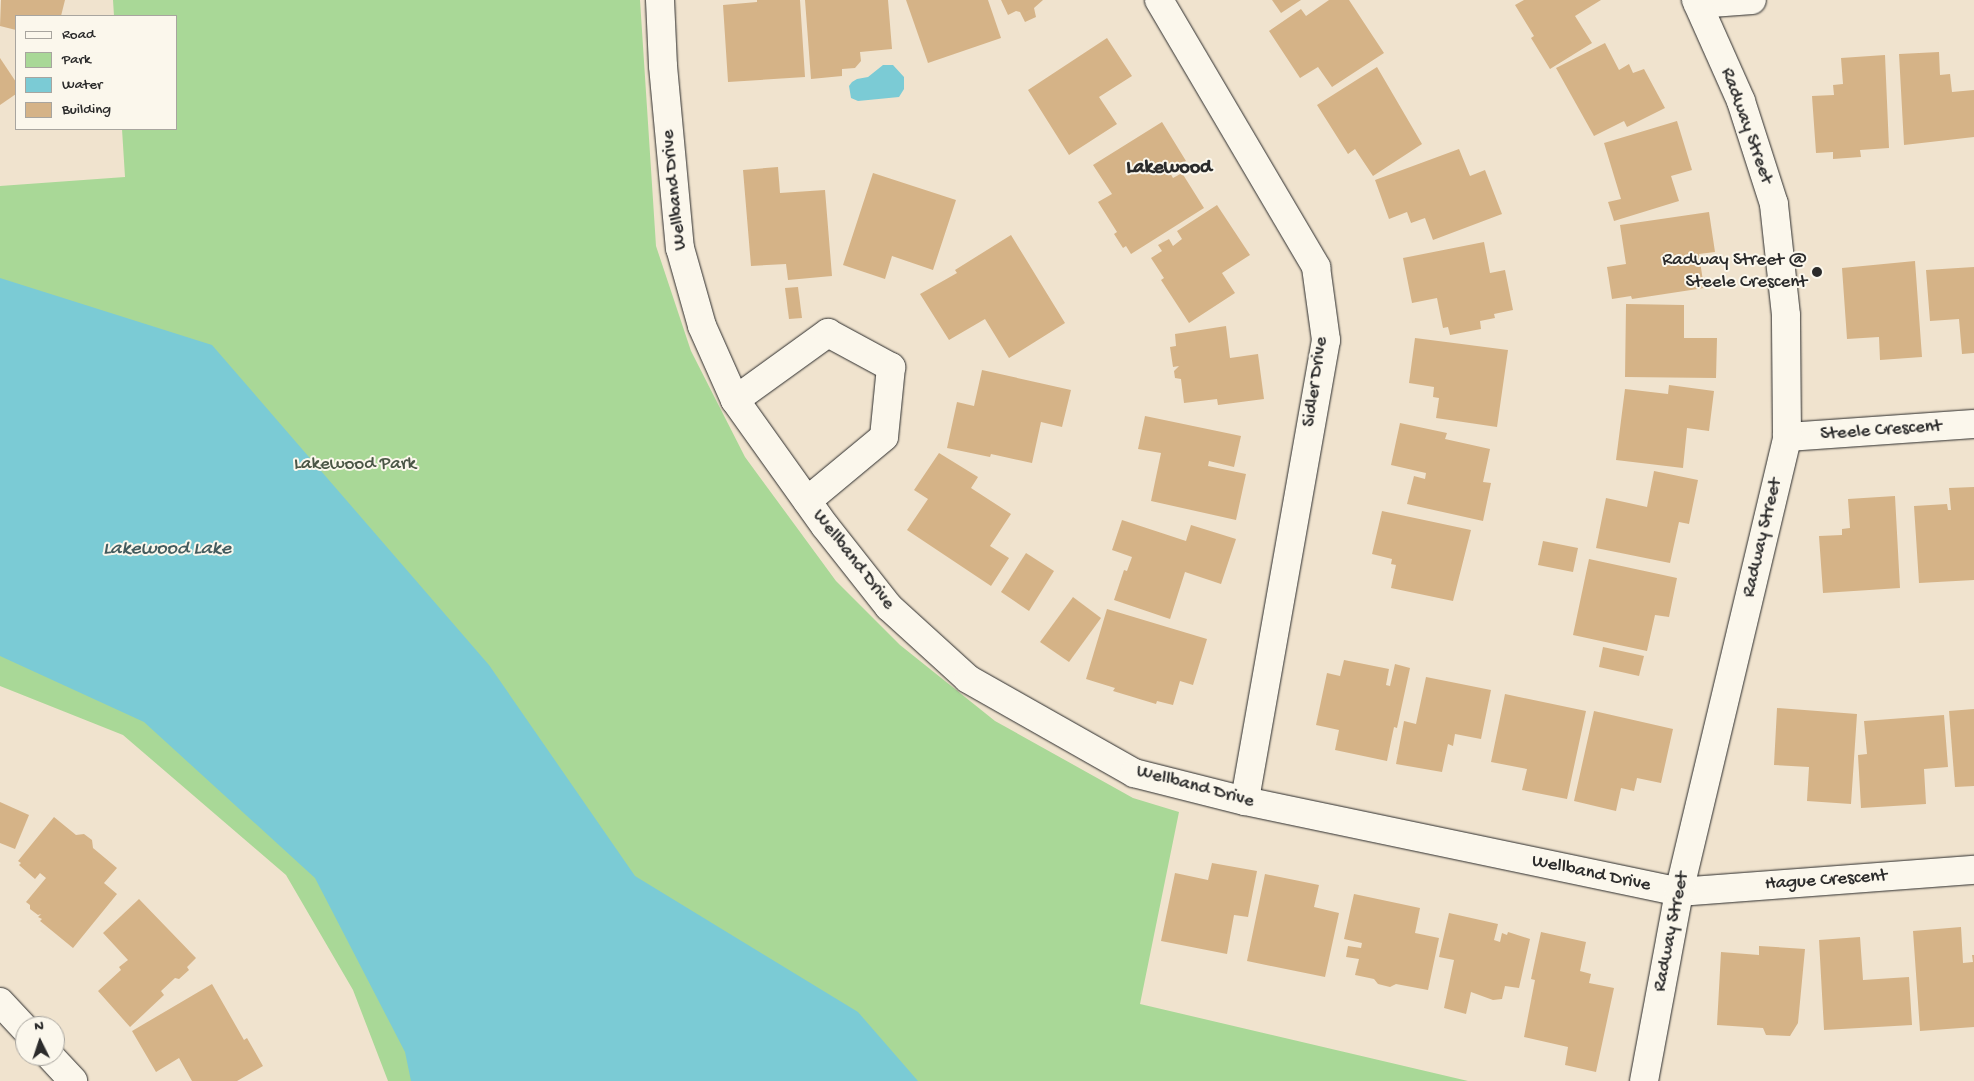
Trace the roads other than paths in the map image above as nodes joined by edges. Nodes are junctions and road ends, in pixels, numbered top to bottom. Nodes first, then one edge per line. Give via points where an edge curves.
1 (660, 0) edge
2 (1159, 0) edge
3 (1752, 0) edge
4 (1697, 2) edge
5 (736, 400) junction
6 (1974, 424) edge
7 (1787, 437) junction
8 (807, 501) junction
9 (1245, 801) junction
10 (1974, 870) edge
11 (1679, 892) junction
12 (0, 1002) edge
13 (15, 1018) edge
14 (59, 1066) edge
15 (73, 1081) edge
16 (1644, 1081) edge

1 - 5 street, Wellband Drive via 680,248 702,326
2 - 9 street, Sidler Drive via 1316,267 1326,340
3 - 4 street
4 - 7 street, Radway Street via 1741,102 1774,204 1786,315
5 - 8 street, Wellband Drive
5 - 8 street, Wellband Drive via 828,333 891,367 884,437
6 - 7 street, Steele Crescent
7 - 11 street, Radway Street
8 - 9 street, Wellband Drive via 854,566 889,607 968,679 1134,774
9 - 11 street, Wellband Drive
10 - 11 street, Hague Crescent
11 - 16 street, Radway Street
12 - 13 street
14 - 15 street

